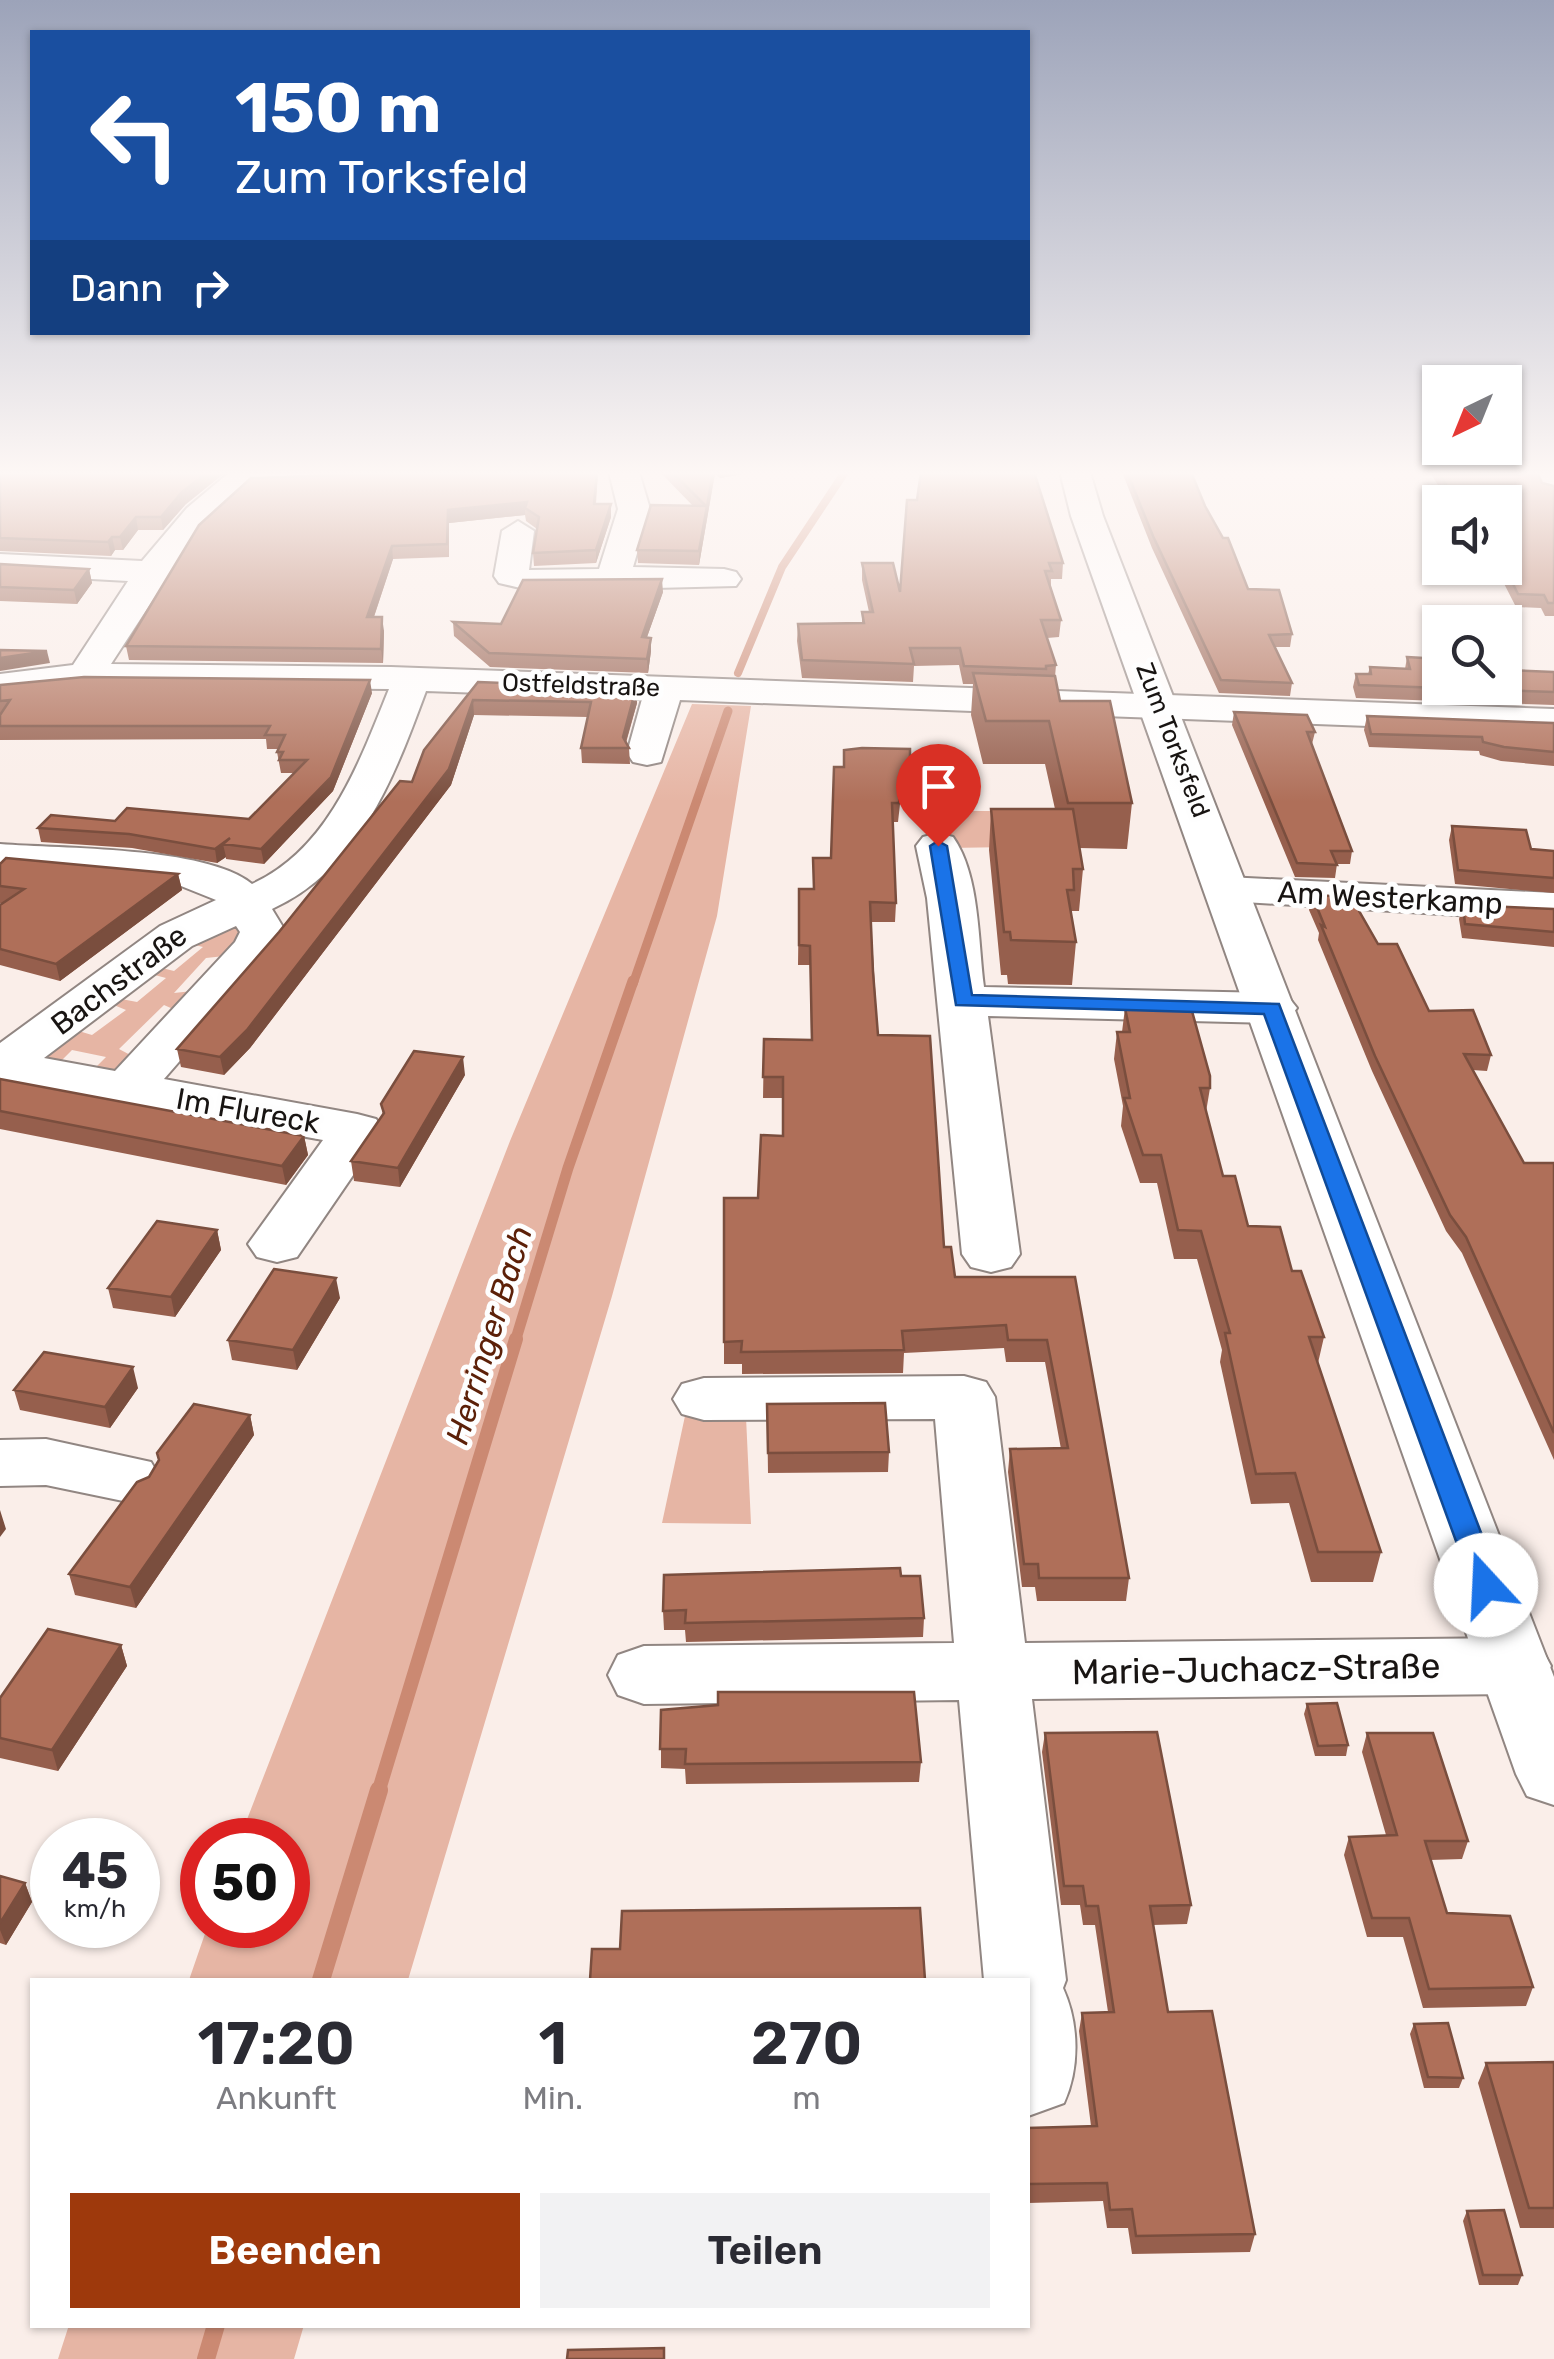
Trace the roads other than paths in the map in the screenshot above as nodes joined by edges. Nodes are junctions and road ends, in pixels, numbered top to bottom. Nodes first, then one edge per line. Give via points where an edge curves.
1 (143, 582) edge
2 (1113, 582) edge
3 (86, 675) junction
4 (412, 679) junction
5 (0, 684) edge
6 (664, 688) junction
7 (1161, 706) junction
8 (1554, 721) edge
9 (647, 754) dead end
10 (938, 846) dead end
11 (0, 857) edge
12 (1227, 890) junction
13 (244, 904) junction
14 (1554, 908) edge
15 (963, 1001) junction
16 (1272, 1008) junction
17 (1, 1067) edge
18 (126, 1090) junction
19 (277, 1244) dead end
20 (991, 1254) dead end
21 (704, 1399) dead end
22 (0, 1463) edge
23 (128, 1479) dead end
24 (1516, 1666) junction
25 (996, 1672) junction
26 (644, 1675) dead end
27 (1554, 1774) edge
28 (1025, 1978) edge
29 (1030, 2027) edge
30 (1030, 2075) edge

1 - 3 street
2 - 7 street, Zum Torksfeld
3 - 4 street, Ostfeldstraße
3 - 5 street, Ostfeldstraße
4 - 6 street, Ostfeldstraße
4 - 13 street, Bachstraße via 377,769 334,843 283,887
6 - 7 street, Ostfeldstraße
6 - 9 street
7 - 8 street, Ostfeldstraße
7 - 12 street, Zum Torksfeld
10 - 15 street
11 - 13 street via 200,876 222,884
12 - 14 street, Am Westerkamp
12 - 16 street, Zum Torksfeld
13 - 17 street, Bachstraße via 176,936
13 - 18 street via 263,932 256,948
15 - 16 street
15 - 20 street
16 - 24 street, Zum Torksfeld
17 - 18 street, Im Flureck
18 - 19 street, Im Flureck via 357,1130
21 - 25 street via 964,1397
22 - 23 street via 46,1462
24 - 25 street, Marie-Juchacz-Straße
24 - 27 street, Zum Torksfeld
25 - 26 street, Marie-Juchacz-Straße
25 - 28 street
29 - 30 street

